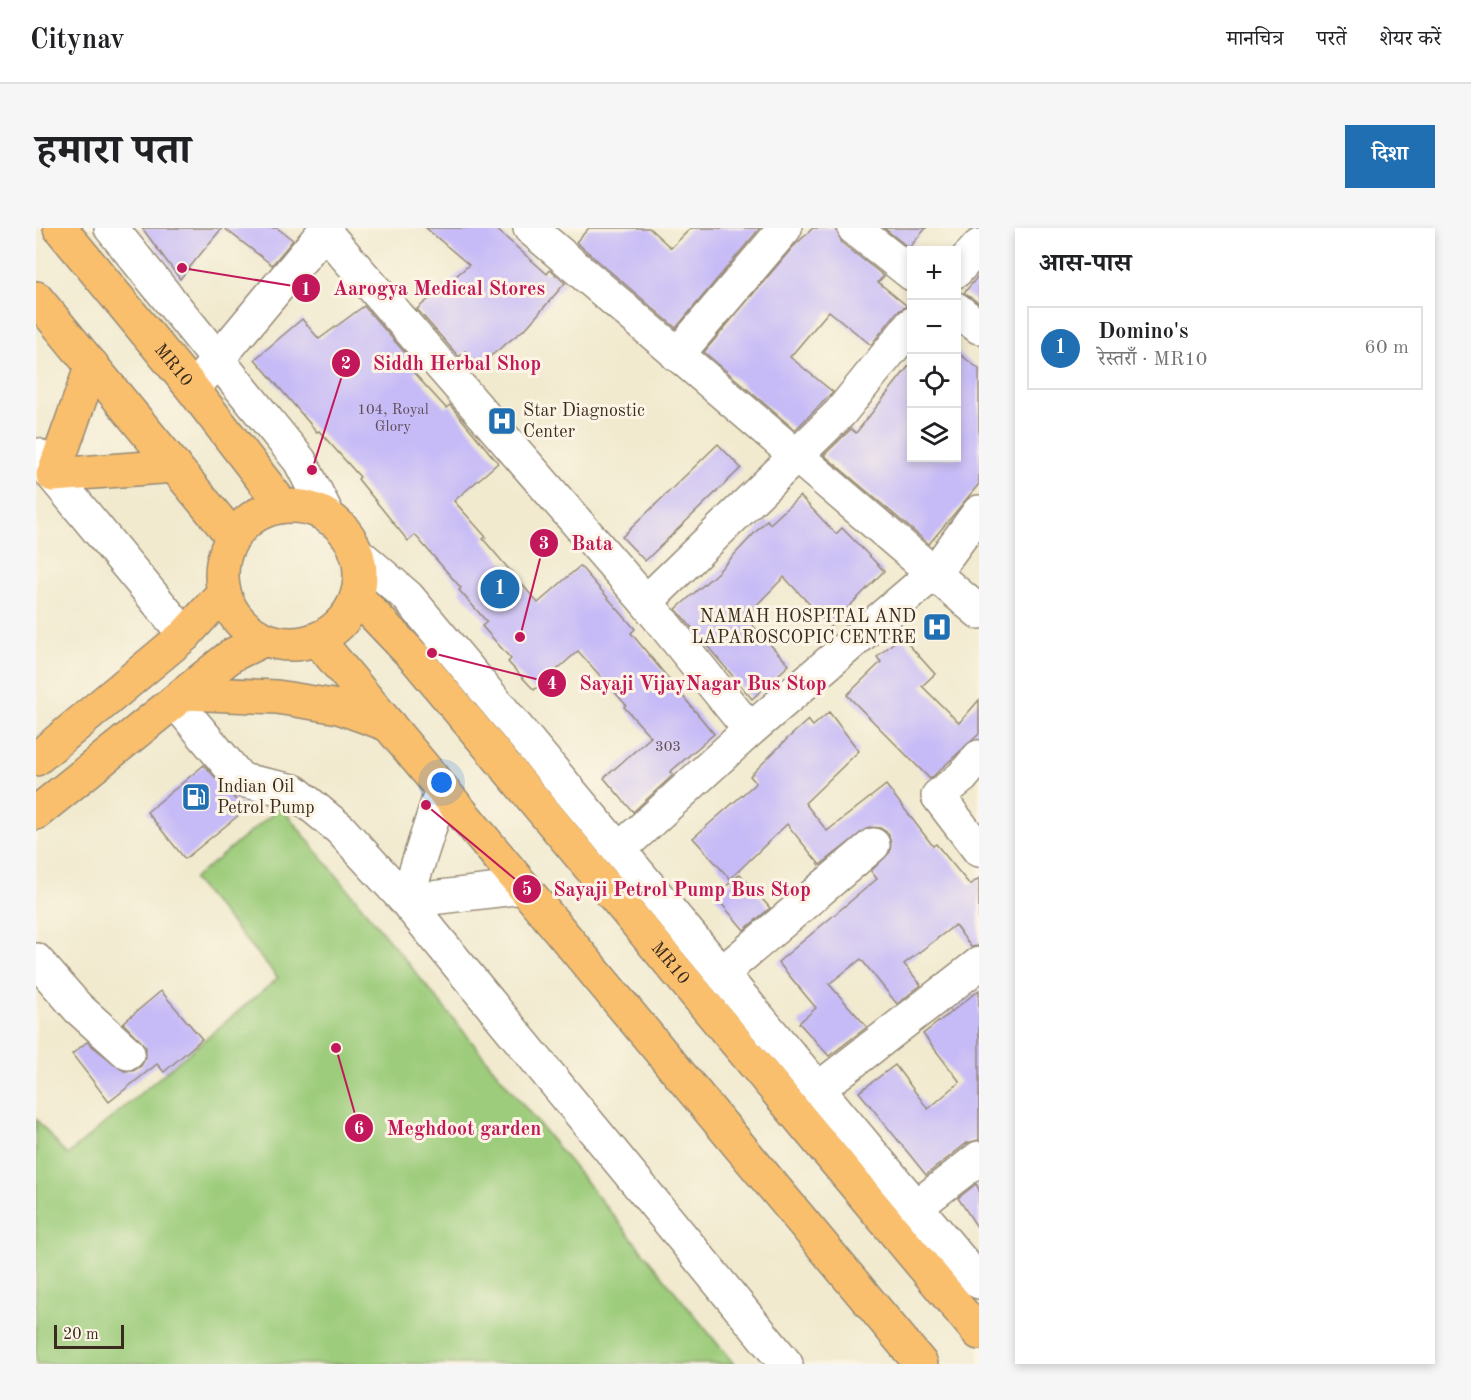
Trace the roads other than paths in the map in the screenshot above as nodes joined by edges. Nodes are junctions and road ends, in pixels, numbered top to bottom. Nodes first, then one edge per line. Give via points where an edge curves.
1 (60, 228) edge
2 (785, 228) edge
3 (854, 228) edge
4 (116, 230) edge
5 (326, 230) edge
6 (545, 233) edge
7 (979, 246) edge
8 (961, 266) edge
9 (907, 270) edge
10 (36, 298) edge
11 (961, 312) edge
12 (979, 327) edge
13 (907, 330) edge
14 (676, 355) junction
15 (219, 361) junction
16 (92, 365) junction
17 (192, 388) junction
18 (795, 457) junction
19 (175, 466) junction
20 (42, 472) edge
21 (283, 507) junction
22 (979, 512) edge
23 (329, 518) junction
24 (233, 537) junction
25 (356, 552) junction
26 (934, 572) junction
27 (224, 592) junction
28 (357, 597) junction
29 (646, 602) junction
30 (979, 612) edge
31 (185, 635) junction
32 (265, 639) junction
33 (317, 639) junction
34 (180, 697) junction
35 (393, 727) junction
36 (750, 730) junction
37 (979, 757) edge
38 (36, 759) edge
39 (442, 789) junction
40 (36, 813) edge
41 (873, 845) dead end
42 (620, 850) junction
43 (979, 850) edge
44 (524, 887) junction
45 (406, 902) junction
46 (36, 960) edge
47 (979, 964) edge
48 (722, 973) junction
49 (128, 1053) dead end
50 (818, 1089) junction
51 (979, 1158) edge
52 (916, 1207) junction
53 (976, 1274) edge
54 (979, 1333) edge
55 (786, 1364) edge
56 (921, 1364) edge

1 - 17 main road, MR10
2 - 14 street
3 - 9 street
4 - 15 street
5 - 15 street
5 - 29 street
6 - 14 street
7 - 8 street
10 - 16 main road
11 - 12 street
13 - 18 street via 840,413
14 - 18 street
15 - 17 street
15 - 23 street via 300,461
16 - 19 main road
16 - 20 main road
17 - 21 main road, MR10
18 - 26 street
18 - 29 street
19 - 20 main road
19 - 24 main road
20 - 31 street
21 - 23 main road via 307,508
21 - 24 main road via 264,511
22 - 26 street
23 - 25 main road via 345,533
24 - 27 main road via 225,554
25 - 28 main road via 360,575
25 - 42 street via 408,597
26 - 30 street
26 - 36 street
27 - 31 main road
27 - 32 main road via 232,612
28 - 33 main road via 334,629
28 - 54 main road, MR10 via 416,658
29 - 36 street
31 - 38 main road
32 - 33 main road via 282,644
32 - 34 main road via 232,655
33 - 35 main road
34 - 35 main road via 277,697 339,706
34 - 40 main road
34 - 45 street via 241,780 294,791 340,829
35 - 39 main road
36 - 42 street
37 - 43 street via 938,796
39 - 44 main road
39 - 45 street
41 - 48 street
42 - 48 street
44 - 45 street
44 - 56 main road
45 - 55 street
46 - 49 street via 78,1008
47 - 50 street
48 - 50 street
50 - 52 street
51 - 52 street
52 - 53 street

